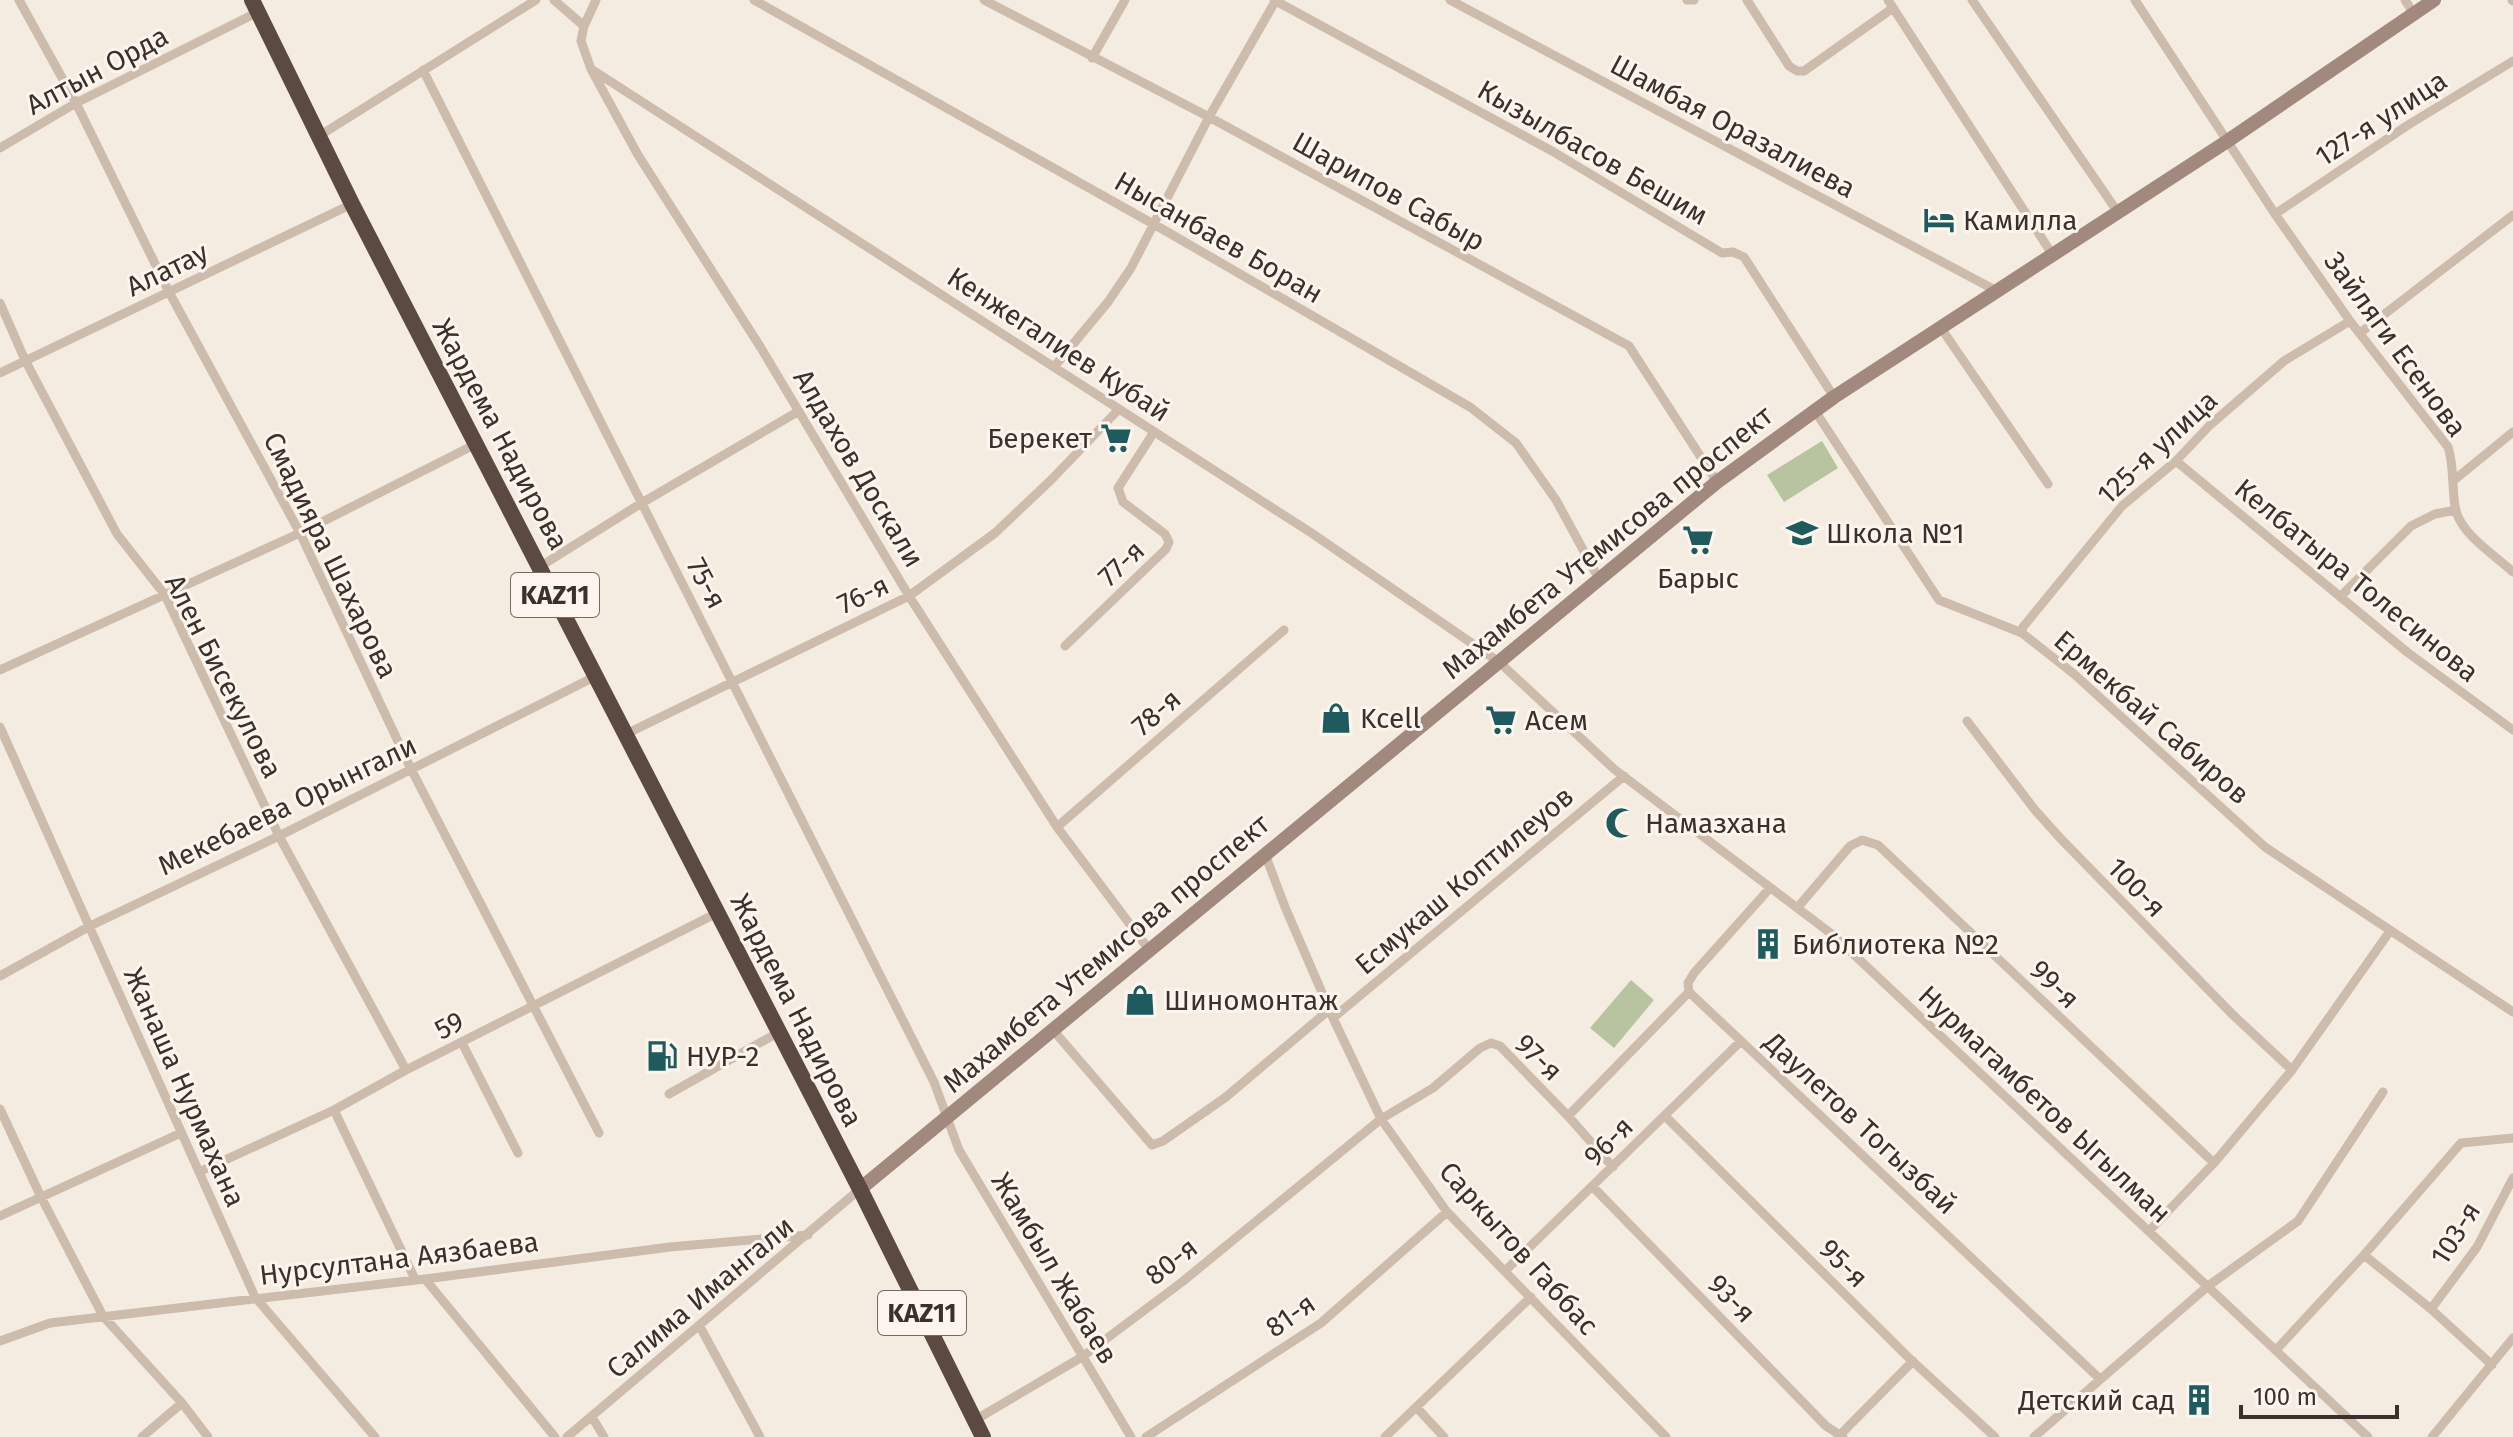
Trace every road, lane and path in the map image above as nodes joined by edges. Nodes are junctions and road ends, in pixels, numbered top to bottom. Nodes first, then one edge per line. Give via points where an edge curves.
1 (19, 0) edge
2 (536, 0) edge
3 (554, 0) edge
4 (596, 0) edge
5 (754, 0) edge
6 (984, 0) edge
7 (1125, 0) edge
8 (1276, 0) edge
9 (1450, 0) edge
10 (1687, 0) edge
11 (1694, 0) edge
12 (1747, 0) edge
13 (1972, 0) edge
14 (2405, 0) edge
15 (2434, 0) edge
16 (2138, 1) edge
17 (1464, 3) edge
18 (1890, 4) edge
19 (255, 6) edge
20 (2414, 14) junction
21 (584, 26) junction
22 (1092, 58) junction
23 (2513, 61) edge
24 (591, 69) junction
25 (423, 70) junction
26 (76, 103) junction
27 (1209, 117) junction
28 (319, 136) junction
29 (2226, 142) junction
30 (0, 148) edge
31 (352, 204) junction
32 (2117, 211) junction
33 (2275, 214) junction
34 (2513, 215) edge
35 (1155, 225) junction
36 (2052, 254) junction
37 (1995, 290) junction
38 (169, 292) junction
39 (0, 303) edge
40 (2350, 321) junction
41 (1941, 328) junction
42 (2360, 333) junction
43 (25, 360) junction
44 (1054, 367) junction
45 (0, 373) edge
46 (1834, 397) junction
47 (1119, 409) junction
48 (799, 411) junction
49 (1815, 411) junction
50 (1154, 432) junction
51 (2513, 432) edge
52 (476, 444) junction
53 (2176, 461) junction
54 (2453, 481) junction
55 (1717, 482) junction
56 (2048, 484) dead end
57 (640, 504) junction
58 (2456, 510) junction
59 (300, 533) junction
60 (541, 566) junction
61 (2513, 572) edge
62 (1599, 579) junction
63 (165, 595) junction
64 (909, 596) junction
65 (2341, 596) junction
66 (1284, 630) dead end
67 (2022, 633) junction
68 (1065, 646) dead end
69 (1499, 662) junction
70 (0, 670) edge
71 (596, 676) junction
72 (734, 682) junction
73 (1967, 721) dead end
74 (0, 727) edge
75 (2513, 730) edge
76 (626, 734) junction
77 (411, 769) junction
78 (1624, 776) junction
79 (1057, 827) junction
80 (279, 836) junction
81 (1265, 854) junction
82 (1770, 888) junction
83 (1798, 907) junction
84 (717, 913) junction
85 (90, 926) junction
86 (2390, 931) junction
87 (1150, 951) junction
88 (0, 976) edge
89 (1689, 992) junction
90 (535, 1006) junction
91 (2513, 1012) edge
92 (1331, 1014) junction
93 (1053, 1030) junction
94 (779, 1032) junction
95 (1741, 1041) junction
96 (462, 1043) junction
97 (406, 1070) junction
98 (2292, 1070) junction
99 (2383, 1092) dead end
100 (669, 1094) dead end
101 (0, 1109) edge
102 (334, 1110) junction
103 (1568, 1116) junction
104 (1665, 1116) junction
105 (947, 1118) junction
106 (1381, 1119) junction
107 (181, 1133) junction
108 (599, 1133) dead end
109 (2513, 1138) edge
110 (518, 1153) dead end
111 (2214, 1163) junction
112 (1613, 1167) junction
113 (199, 1172) junction
114 (2513, 1178) edge
115 (1593, 1187) junction
116 (860, 1189) junction
117 (41, 1197) junction
118 (1447, 1212) junction
119 (0, 1216) edge
120 (2149, 1231) junction
121 (808, 1235) junction
122 (2364, 1255) junction
123 (1505, 1271) junction
124 (420, 1279) junction
125 (2208, 1286) junction
126 (255, 1297) junction
127 (1531, 1297) junction
128 (2431, 1309) junction
129 (103, 1316) junction
130 (699, 1325) junction
131 (2513, 1338) edge
132 (0, 1341) edge
133 (2276, 1350) junction
134 (1082, 1357) junction
135 (1913, 1361) junction
136 (2492, 1365) junction
137 (2100, 1379) junction
138 (182, 1403) junction
139 (1416, 1407) junction
140 (592, 1417) junction
141 (975, 1420) junction
142 (1840, 1436) edge
143 (142, 1437) edge
144 (208, 1437) edge
145 (375, 1437) edge
146 (555, 1437) edge
147 (567, 1437) edge
148 (604, 1437) edge
149 (760, 1437) edge
150 (983, 1437) edge
151 (1131, 1437) edge
152 (1146, 1437) edge
153 (1385, 1437) edge
154 (1444, 1437) edge
155 (1666, 1437) edge
156 (1995, 1437) edge
157 (2034, 1437) edge
158 (2368, 1437) edge
159 (2432, 1437) edge

1 - 26 street, Смадияра Шахарова
2 - 25 street
3 - 21 street
4 - 21 street
5 - 35 street, Нысанбаев Боран
6 - 22 street, Шарипов Сабыр
7 - 22 street
8 - 27 street
8 - 46 street, Кызылбасов Бешим via 1552,151 1722,253 1744,257
9 - 17 street, Шамбая Оразалиева
10 - 11 street
12 - 18 street via 1797,71 1804,71
13 - 32 street
14 - 20 street
15 - 20 street, Махамбета Утемисова проспект
16 - 29 street, Зайляги Есенова
17 - 37 street, Шамбая Оразалиева
18 - 36 street
19 - 26 street, Алтын Орда
19 - 28 highway, Жардема Надирова / KAZ11
20 - 29 street, Махамбета Утемисова проспект
21 - 24 street, Алдахов Доскали via 581,41
22 - 27 street, Шарипов Сабыр
23 - 33 street, 127-я улица
24 - 44 street, Кенжегалиев Кубай
24 - 48 street, Алдахов Доскали via 638,155
25 - 28 street
25 - 57 street, 75-я
26 - 30 street, Алтын Орда
26 - 38 street, Смадияра Шахарова
27 - 35 street
27 - 55 street, Шарипов Сабыр via 1629,346
28 - 31 highway, Жардема Надирова / KAZ11
29 - 32 street, Махамбета Утемисова проспект
29 - 33 street, Зайляги Есенова
31 - 38 street, Алатау
31 - 52 highway, Жардема Надирова / KAZ11
32 - 36 street, Махамбета Утемисова проспект
33 - 40 street, Зайляги Есенова
34 - 42 street
35 - 44 street via 1108,302
35 - 62 street, Нысанбаев Боран via 1470,407 1516,443 1556,500
36 - 37 street, Махамбета Утемисова проспект
37 - 41 street, Махамбета Утемисова проспект
38 - 43 street, Алатау
38 - 59 street, Смадияра Шахарова
39 - 43 street, Ален Бисекулова
40 - 42 street, Зайляги Есенова
40 - 53 street, 125-я улица via 2284,361
41 - 46 street, Махамбета Утемисова проспект
41 - 56 street
42 - 54 street, Зайляги Есенова via 2448,447
43 - 45 street, Алатау
43 - 63 street, Ален Бисекулова via 117,534
44 - 47 street, Кенжегалиев Кубай
46 - 49 street, Махамбета Утемисова проспект
47 - 50 street, Кенжегалиев Кубай
47 - 64 street, 76-я via 995,533
48 - 57 street
48 - 64 street, Алдахов Доскали
49 - 55 street, Махамбета Утемисова проспект
49 - 67 street, Ермекбай Сабиров via 1939,600
50 - 68 street, 77-я via 1118,488 1123,502 1169,542
50 - 69 street, Кенжегалиев Кубай
51 - 54 street
52 - 59 street
52 - 60 highway, Жардема Надирова / KAZ11
53 - 65 street, Келбатыра Толесинова
53 - 67 street, 125-я улица via 2122,506
54 - 58 street, Зайляги Есенова
55 - 62 street, Махамбета Утемисова проспект
57 - 60 street
57 - 72 street, 75-я
58 - 61 street via 2463,526
58 - 65 street via 2411,526
59 - 63 street
59 - 77 street, Смадияра Шахарова
60 - 71 highway, Жардема Надирова / KAZ11
62 - 69 street, Махамбета Утемисова проспект
63 - 70 street
63 - 80 street, Ален Бисекулова
64 - 72 street, 76-я
64 - 79 street, Алдахов Доскали
65 - 75 street, Келбатыра Толесинова
66 - 79 street, 78-я
67 - 86 street, Ермекбай Сабиров via 2265,847
69 - 78 street, Нурмагамбетов Ыгылман
69 - 81 street, Махамбета Утемисова проспект
71 - 76 highway, Жардема Надирова / KAZ11
71 - 77 street, Мекебаева Орынгали
72 - 76 street, 76-я
72 - 105 street, 75-я
73 - 98 street, 100-я via 2061,839
74 - 85 street, Жанаша Нурмахана
76 - 84 highway, Жардема Надирова / KAZ11
77 - 80 street, Мекебаева Орынгали
77 - 90 street, Смадияра Шахарова
78 - 82 street, Нурмагамбетов Ыгылман
78 - 92 street, Есмукаш Коптилеуов
79 - 87 street, Алдахов Доскали
80 - 85 street, Мекебаева Орынгали
80 - 97 street, Ален Бисекулова
81 - 87 street, Махамбета Утемисова проспект
81 - 92 street, Саркытов Габбас
82 - 83 street, Нурмагамбетов Ыгылман
82 - 89 street via 1694,973
83 - 111 street, 99-я via 1850,846 1862,840 1878,845
83 - 120 street, Нурмагамбетов Ыгылман
84 - 90 street, 59
84 - 94 highway, Жардема Надирова / KAZ11
85 - 88 street, Мекебаева Орынгали
85 - 107 street, Жанаша Нурмахана
86 - 91 street, Ермекбай Сабиров
86 - 98 street
87 - 93 street, Махамбета Утемисова проспект
89 - 95 street, Даулетов Тогызбай
89 - 103 street
90 - 96 street, 59
90 - 108 street, Смадияра Шахарова
92 - 93 street, Есмукаш Коптилеуов via 1226,1097 1152,1145
92 - 106 street, Саркытов Габбас
93 - 105 street, Махамбета Утемисова проспект
94 - 100 street
94 - 116 highway, Жардема Надирова / KAZ11
95 - 104 street, 96-я
95 - 137 street, Даулетов Тогызбай
96 - 97 street, 59
96 - 110 street
97 - 102 street, 59
98 - 111 street
99 - 125 street via 2298,1221
101 - 117 street
102 - 113 street, 59
102 - 124 street
103 - 106 street, 97-я via 1500,1046 1491,1043 1433,1088
103 - 112 street, 97-я
104 - 112 street, 96-я
104 - 135 street, 95-я
105 - 116 street, Махамбета Утемисова проспект
105 - 134 street, Жамбыл Жабаев via 959,1150
106 - 118 street, Саркытов Габбас
106 - 134 street, 80-я
107 - 113 street, Жанаша Нурмахана
107 - 117 street
109 - 122 street via 2461,1143
111 - 120 street
112 - 115 street, 96-я
113 - 126 street, Жанаша Нурмахана
114 - 128 street, 103-я via 2477,1247
115 - 123 street, 96-я
115 - 142 street, 93-я
116 - 121 street, Салима Имангали
116 - 141 highway, KAZ11
117 - 119 street
117 - 129 street
118 - 123 street, Саркытов Габбас
118 - 152 street, 81-я via 1321,1323
120 - 125 street, Нурмагамбетов Ыгылман
121 - 124 street, Нурсултана Аязбаева
121 - 130 street, Салима Имангали
122 - 128 street
122 - 133 street
123 - 127 street, Саркытов Габбас
124 - 126 street, Нурсултана Аязбаева
124 - 146 street
125 - 133 street, Нурмагамбетов Ыгылман
125 - 137 street
126 - 129 street, Нурсултана Аязбаева
126 - 145 street, Жанаша Нурмахана
127 - 139 street
127 - 155 street, Саркытов Габбас
128 - 136 street
129 - 132 street, Нурсултана Аязбаева via 50,1323
129 - 138 street
130 - 140 street, Салима Имангали
130 - 149 street
131 - 136 street
133 - 158 street, Нурмагамбетов Ыгылман
134 - 141 street, 80-я
134 - 151 street, Жамбыл Жабаев
135 - 142 street
135 - 156 street, 95-я
136 - 159 street
137 - 157 street
138 - 143 street
138 - 144 street
139 - 153 street
139 - 154 street
140 - 147 street, Салима Имангали
140 - 148 street
141 - 150 highway, KAZ11

